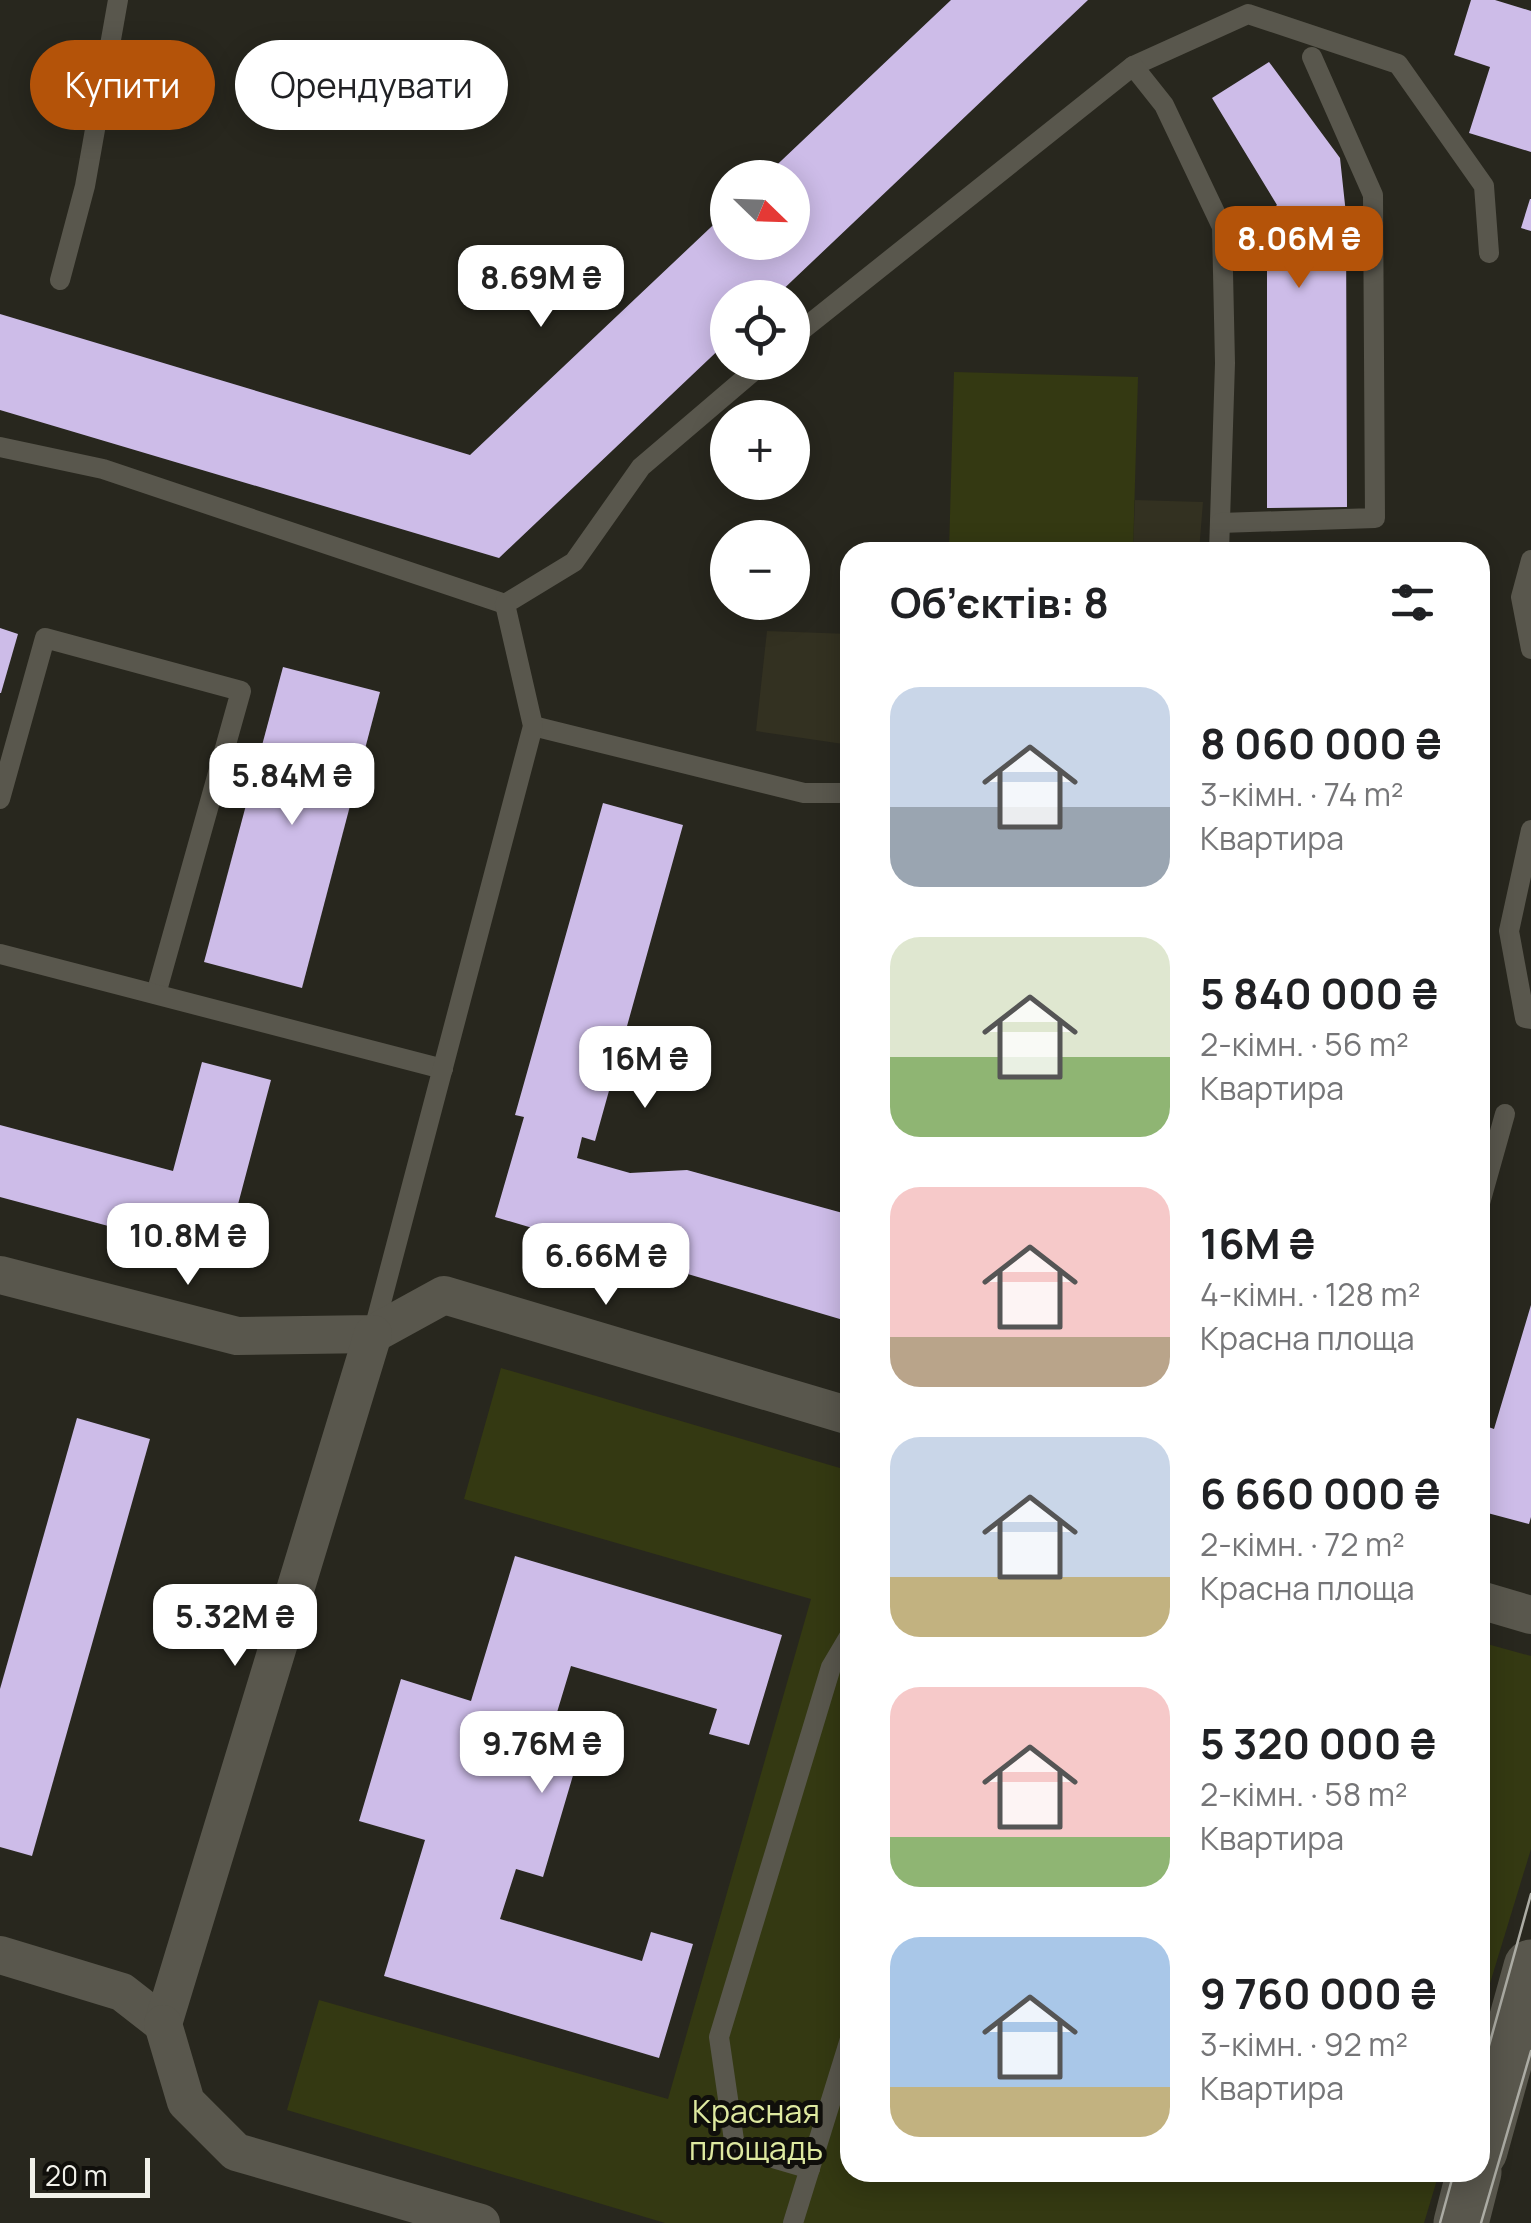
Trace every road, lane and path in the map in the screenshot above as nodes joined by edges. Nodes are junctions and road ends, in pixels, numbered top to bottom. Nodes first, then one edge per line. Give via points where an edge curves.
1 (118, 0) edge
2 (1312, 57) dead end
3 (1134, 66) junction
4 (1489, 253) dead end
5 (60, 280) dead end
6 (810, 324) edge
7 (743, 380) edge
8 (0, 447) edge
9 (1220, 523) junction
10 (1219, 542) edge
11 (1531, 560) edge
12 (504, 604) junction
13 (1531, 649) edge
14 (532, 726) junction
15 (840, 794) edge
16 (0, 799) edge
17 (1531, 830) edge
18 (0, 954) edge
19 (156, 994) junction
20 (1531, 1019) edge
21 (442, 1069) junction
22 (1505, 1114) dead end
23 (1490, 1167) edge
24 (0, 1275) edge
25 (373, 1334) junction
26 (840, 1413) edge
27 (1490, 1603) edge
28 (1531, 1615) edge
29 (840, 1652) edge
30 (0, 1955) edge
31 (1531, 1967) edge
32 (162, 2024) junction
33 (1520, 2046) edge
34 (840, 2072) edge
35 (1490, 2126) edge
36 (810, 2169) junction
37 (1471, 2182) edge
38 (481, 2223) edge
39 (793, 2223) edge
40 (1460, 2223) edge

1 - 5 lane via 85,186
2 - 9 lane via 1373,195 1376,518
3 - 4 lane via 1248,14 1398,64 1484,186
3 - 6 lane
3 - 9 lane via 1164,106 1222,226
7 - 12 lane via 641,467 574,562
8 - 12 lane via 103,469
9 - 10 lane
11 - 13 lane via 1521,598
12 - 14 lane
14 - 15 lane via 804,793
14 - 21 lane
16 - 19 lane via 45,638 241,691
17 - 20 lane via 1510,931 1525,1018
18 - 19 lane
19 - 21 lane
21 - 25 lane
22 - 23 lane
24 - 25 street via 238,1336
25 - 26 street via 444,1295
25 - 32 street
27 - 28 street
29 - 36 lane via 719,2037 735,2146
30 - 32 street via 122,1992
31 - 33 main road
32 - 38 street via 186,2102 236,2152
33 - 35 main road
34 - 36 lane
36 - 39 lane
37 - 40 main road

